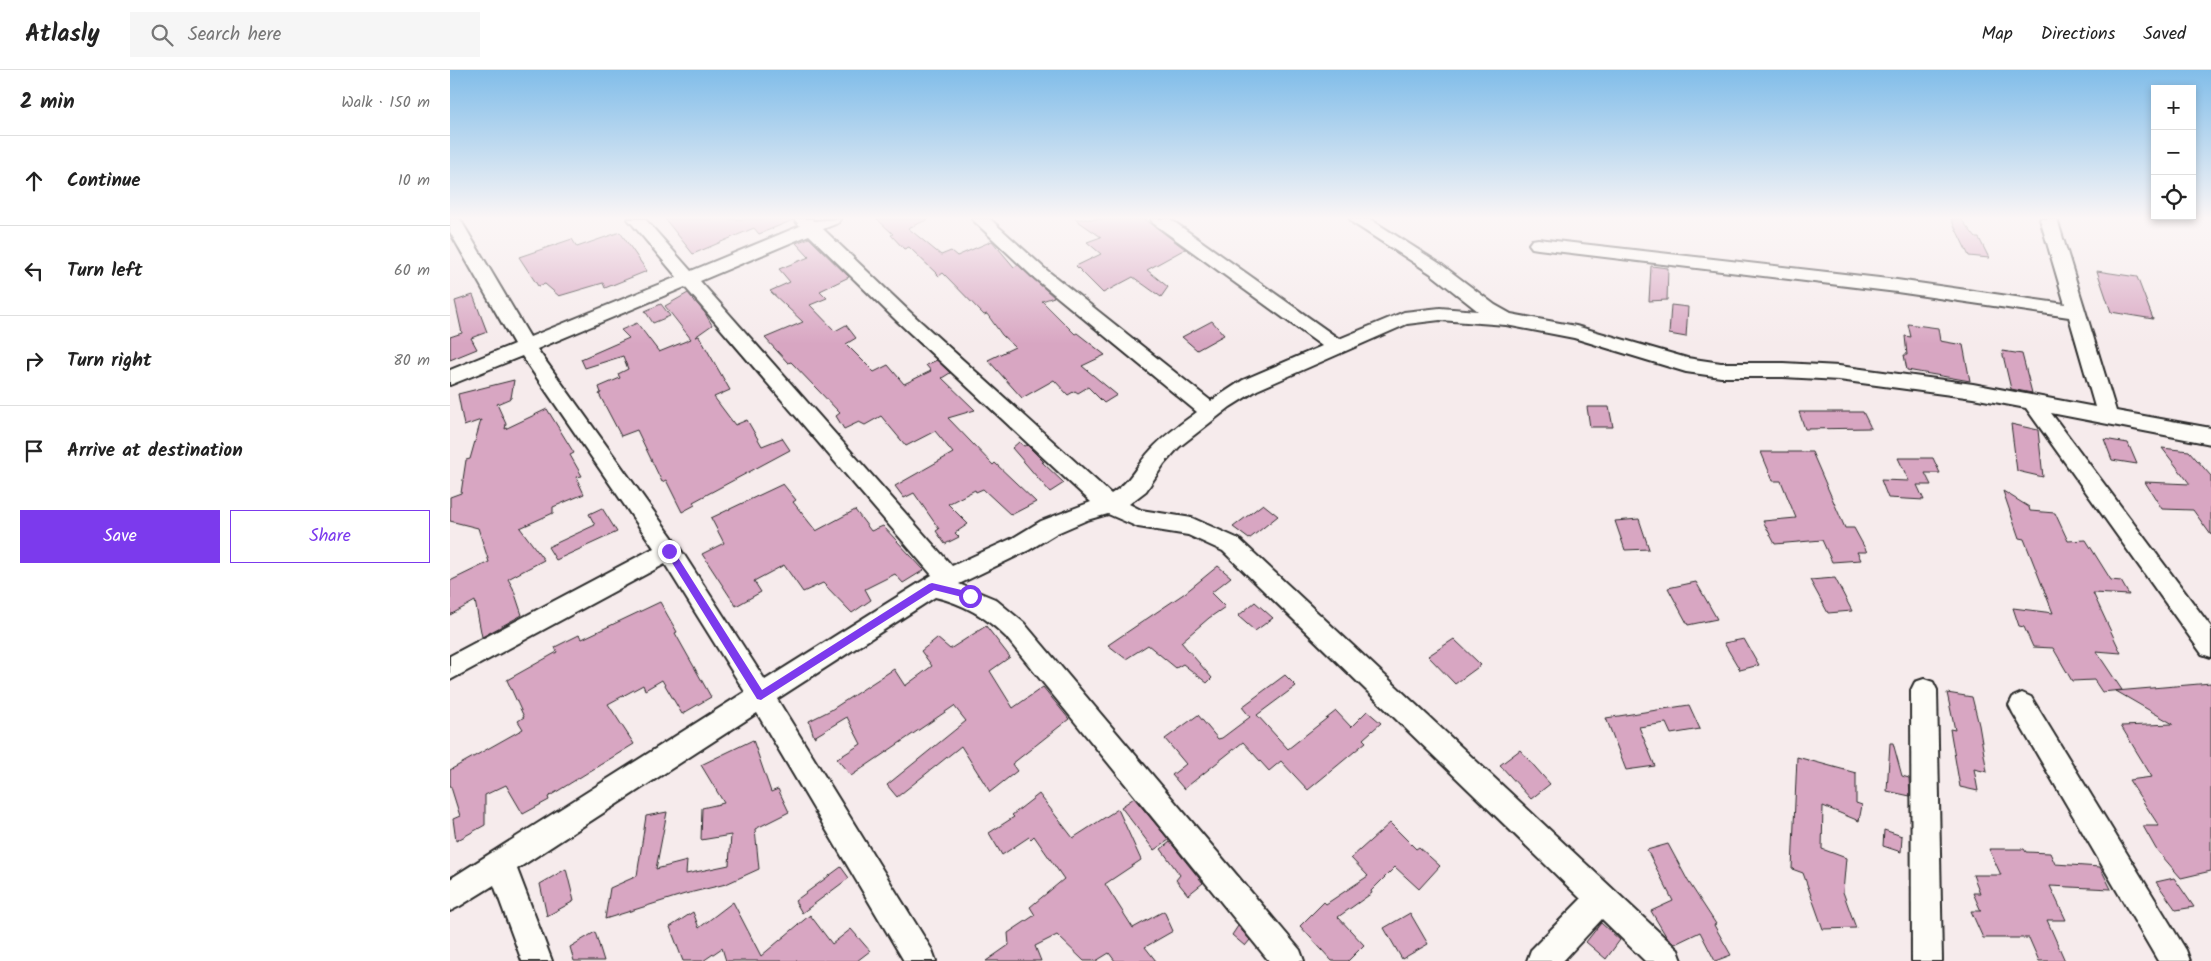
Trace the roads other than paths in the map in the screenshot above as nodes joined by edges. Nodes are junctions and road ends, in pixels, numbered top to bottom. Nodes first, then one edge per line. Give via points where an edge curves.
1 (475, 261) edge
2 (672, 261) edge
3 (729, 261) edge
4 (851, 261) edge
5 (1026, 261) edge
6 (1217, 261) edge
7 (1424, 261) edge
8 (1680, 261) edge
9 (2063, 261) edge
10 (688, 279) junction
11 (2078, 312) junction
12 (1506, 318) junction
13 (525, 346) junction
14 (1338, 348) junction
15 (450, 378) edge
16 (2032, 402) junction
17 (1211, 412) junction
18 (2108, 417) junction
19 (2211, 436) edge
20 (1109, 505) junction
21 (669, 551) junction
22 (941, 582) junction
23 (2211, 646) edge
24 (450, 669) edge
25 (1924, 690) dead end
26 (761, 696) junction
27 (2022, 705) dead end
28 (500, 865) junction
29 (450, 896) edge
30 (1602, 899) junction
31 (537, 961) edge
32 (920, 961) edge
33 (1289, 961) edge
34 (1542, 961) edge
35 (1667, 961) edge
36 (1927, 961) edge
37 (2175, 961) edge

1 - 13 street
2 - 10 street
3 - 10 street
4 - 20 street via 904,317
5 - 17 street
6 - 14 street
7 - 12 street via 1488,309
8 - 11 street via 1897,286
9 - 11 street
10 - 13 street
10 - 22 street
11 - 18 street
12 - 14 street via 1440,314 1416,316 1394,322
12 - 16 street via 1576,332 1703,368 1839,374
13 - 15 street
13 - 21 street
14 - 17 street via 1250,385
16 - 18 street
16 - 23 street
17 - 20 street via 1164,450 1132,491
18 - 19 street
20 - 22 street via 1049,526 1021,544
20 - 30 street via 1138,518 1192,527 1231,545
21 - 24 street
21 - 26 street
22 - 26 street
22 - 33 street via 986,605 1015,630
25 - 36 street
26 - 28 street
26 - 32 street
27 - 37 street
28 - 29 street
28 - 31 street
30 - 34 street
30 - 35 street

